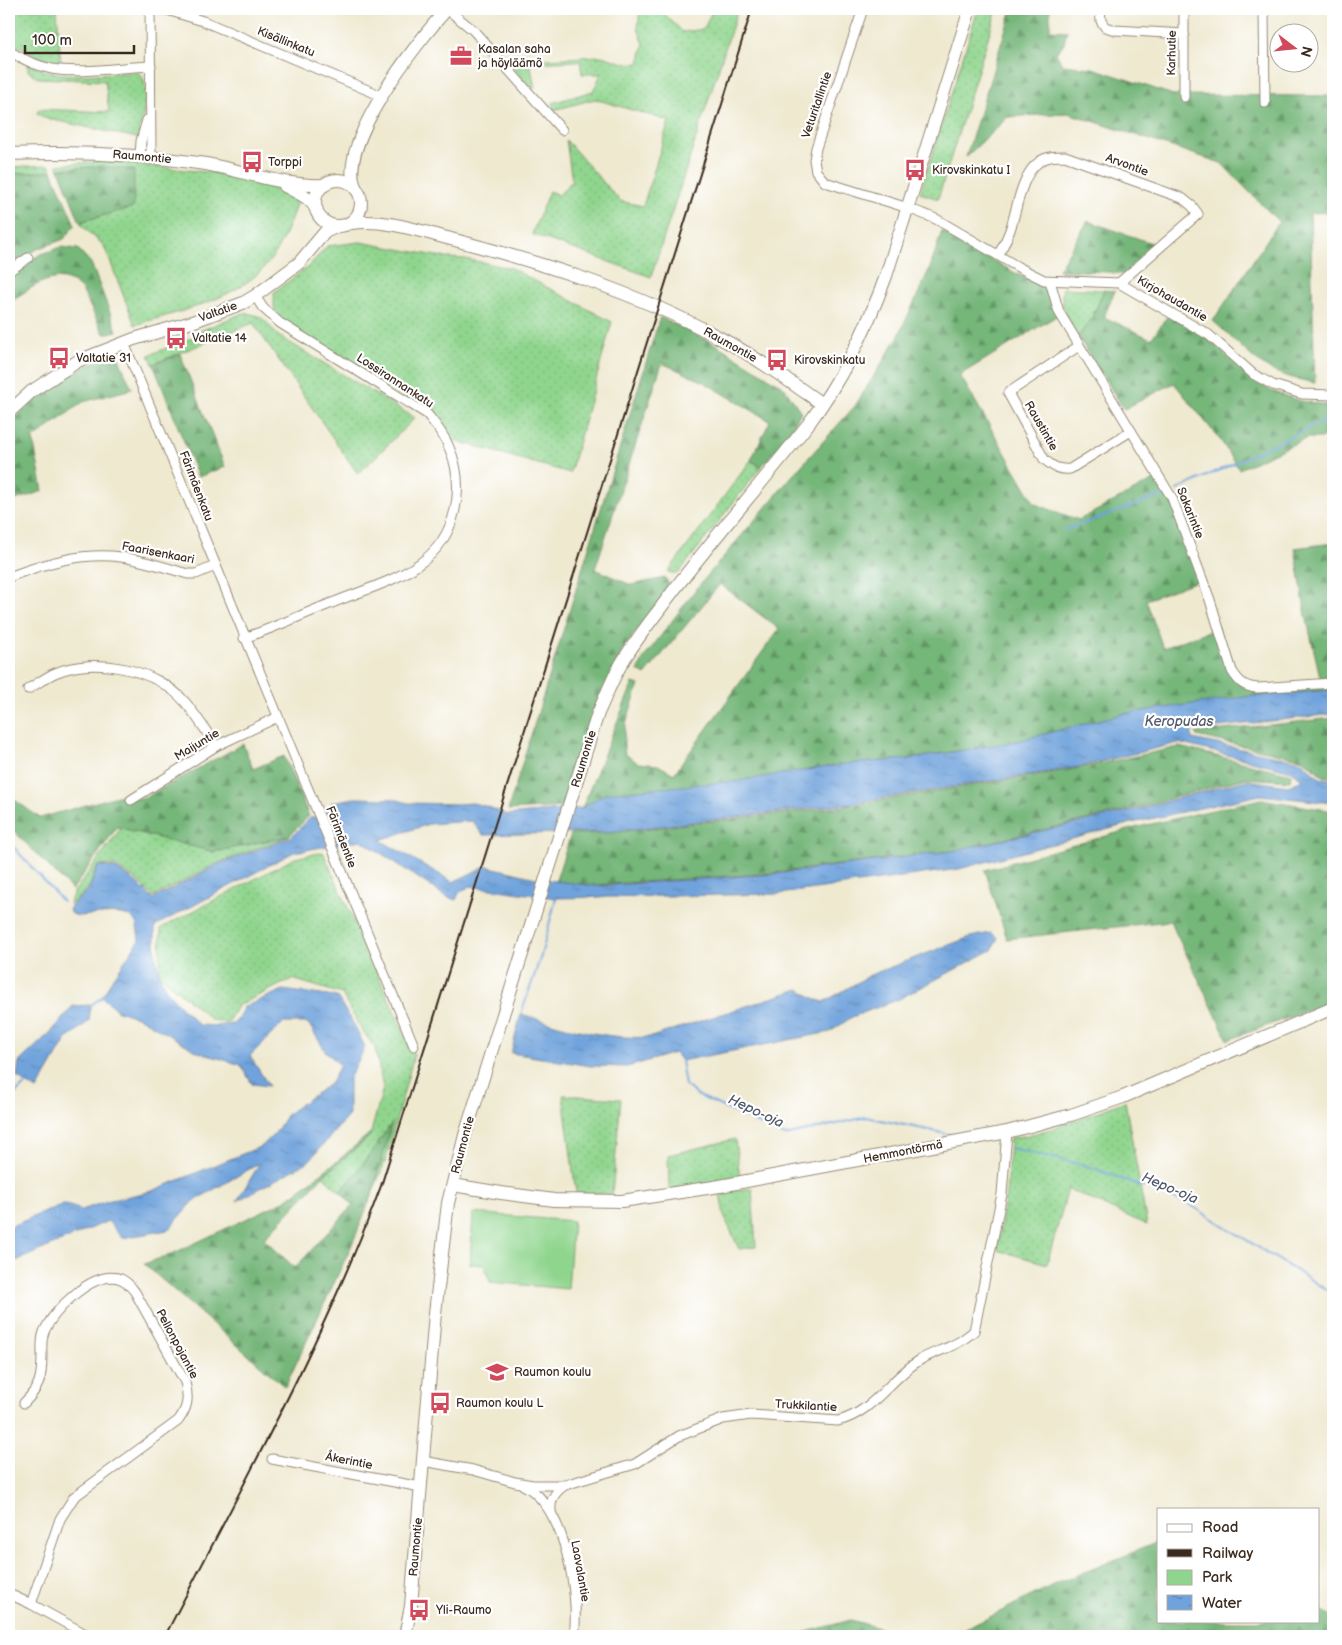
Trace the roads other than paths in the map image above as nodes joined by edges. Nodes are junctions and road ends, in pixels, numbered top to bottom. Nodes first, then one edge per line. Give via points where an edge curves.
1 (150, 9) edge
2 (447, 9) edge
3 (863, 9) edge
4 (970, 9) edge
5 (1100, 9) edge
6 (1184, 9) edge
7 (1264, 9) edge
8 (1184, 34) junction
9 (9, 51) edge
10 (150, 66) junction
11 (382, 96) junction
12 (1184, 97) dead end
13 (1264, 103) dead end
14 (562, 130) dead end
15 (9, 154) edge
16 (353, 156) junction
17 (145, 157) junction
18 (274, 180) junction
19 (328, 183) junction
20 (358, 193) junction
21 (908, 208) junction
22 (318, 214) junction
23 (351, 222) junction
24 (392, 224) junction
25 (338, 226) junction
26 (311, 248) junction
27 (998, 255) junction
28 (28, 258) dead end
29 (9, 271) edge
30 (1050, 281) junction
31 (1119, 283) junction
32 (255, 296) junction
33 (124, 343) junction
34 (1079, 346) junction
35 (1333, 395) edge
36 (822, 404) junction
37 (9, 412) edge
38 (1131, 431) junction
39 (215, 566) junction
40 (9, 577) edge
41 (244, 638) junction
42 (1333, 683) edge
43 (28, 689) dead end
44 (278, 717) junction
45 (216, 746) junction
46 (131, 800) dead end
47 (1333, 1008) edge
48 (414, 1046) dead end
49 (1007, 1132) junction
50 (453, 1184) junction
51 (24, 1403) dead end
52 (272, 1459) dead end
53 (423, 1461) junction
54 (515, 1482) junction
55 (565, 1485) junction
56 (421, 1487) junction
57 (551, 1512) junction
58 (9, 1594) edge
59 (31, 1604) junction
60 (84, 1635) edge
61 (405, 1636) edge
62 (574, 1636) edge

1 - 10 street
1 - 11 street, Kisällinkatu via 167,10 203,21
2 - 11 street via 405,61
2 - 14 street via 473,30
3 - 21 street, Veturitallintie via 816,148 816,171 825,182
4 - 21 street
5 - 8 street via 1105,27 1115,30
6 - 8 street, Karhutie
7 - 13 street
8 - 12 street, Karhutie
9 - 10 street via 53,70
10 - 17 street
11 - 16 street
15 - 17 street, Raumontie
16 - 19 street via 340,175
16 - 20 street via 353,180
17 - 18 street, Raumontie via 214,166
18 - 19 street, Raumontie via 311,186
18 - 22 street, Raumontie via 302,194
19 - 20 street via 345,182
19 - 22 street via 317,196
20 - 23 street via 360,211
20 - 24 street, Raumontie via 366,208
21 - 27 street, Kirjohaudantie via 951,226
21 - 36 street via 870,316 849,360
22 - 25 street via 331,225
22 - 26 street, Valtatie via 318,229
23 - 24 street, Raumontie
23 - 25 street
24 - 36 street, Raumontie via 558,269 660,309 720,337
25 - 26 street, Valtatie via 325,232
26 - 32 street, Valtatie via 299,263
27 - 30 street, Kirjohaudantie
27 - 31 street, Arvontie via 1030,172 1044,159 1065,156 1182,198 1198,214
28 - 29 street
30 - 31 street, Kirjohaudantie
30 - 34 street, Sakarintie via 1059,312
31 - 35 street, Kirjohaudantie via 1209,335 1253,374 1273,385 1302,394
32 - 33 street, Valtatie via 192,322
32 - 41 street, Lossirannankatu via 280,324 427,414 450,450 458,496 448,531 435,550 410,570
33 - 37 street, Valtatie via 64,370 32,390
33 - 39 street, Färimäenkatu
34 - 38 street, Sakarintie
34 - 38 street, Raustintie via 1008,393 1044,459 1060,470 1070,468
36 - 50 street, Raumontie via 690,569 618,668 598,712 465,1135
38 - 42 street, Sakarintie via 1172,498 1238,681 1258,688
39 - 40 street, Faarisenkaari via 188,574 121,557 91,556 36,566
39 - 41 street, Färimäenkatu
41 - 44 street, Färimäentie
43 - 45 street via 55,673 82,666 111,667 150,677 185,702
44 - 45 street, Maijuntie
44 - 48 street, Färimäentie
45 - 46 street, Maijuntie
47 - 49 street, Hemmontörmä via 1123,1097
49 - 50 street, Hemmontörmä via 720,1186 622,1201 554,1200
49 - 55 street, Trukkilantie via 1002,1194 974,1331 957,1344 914,1364 873,1403 848,1419 751,1416 723,1419 679,1436 635,1464
50 - 53 street, Raumontie via 435,1313
51 - 59 street, Pellonpojantie via 40,1382 43,1334 52,1319 80,1289 115,1278 128,1283 135,1292 185,1382 188,1394 188,1404 178,1421 74,1497 60,1519
52 - 56 street, Åkerintie
53 - 54 street, Trukkilantie
53 - 56 street, Raumontie
54 - 55 street, Trukkilantie
54 - 57 street, Laavalantie via 536,1493
55 - 57 street via 553,1498
56 - 61 street, Raumontie via 411,1606
57 - 62 street, Laavalantie via 563,1538 571,1576
58 - 59 street
59 - 60 street

